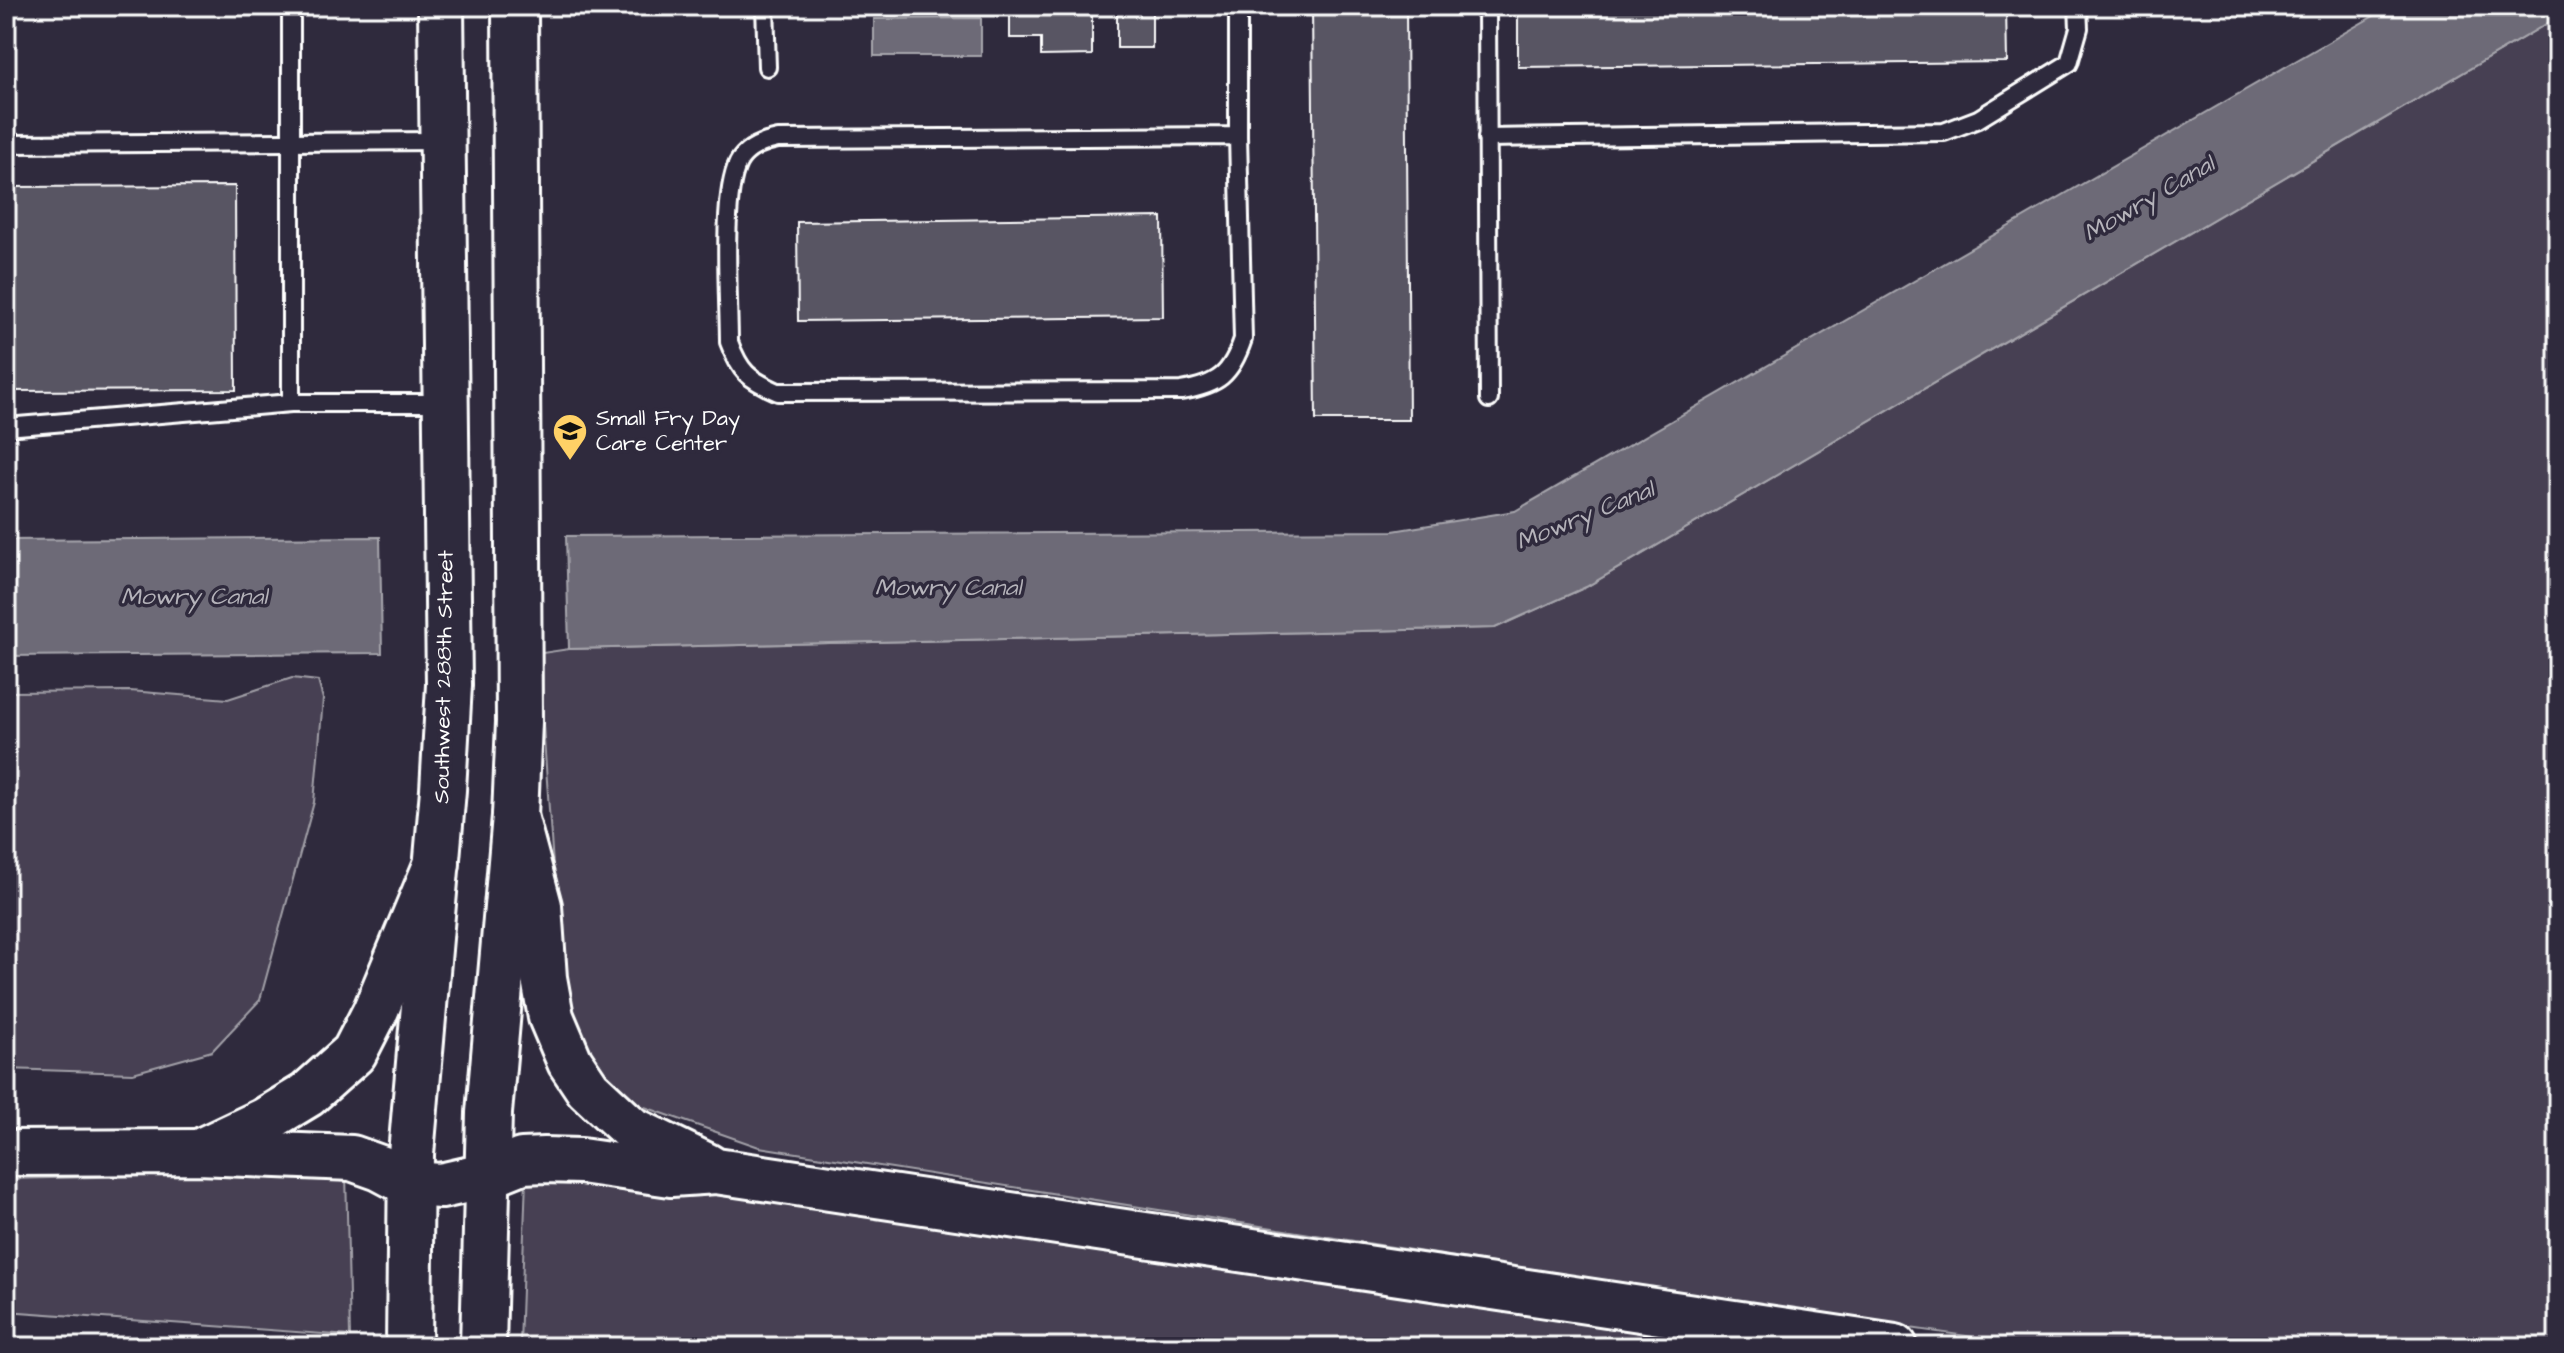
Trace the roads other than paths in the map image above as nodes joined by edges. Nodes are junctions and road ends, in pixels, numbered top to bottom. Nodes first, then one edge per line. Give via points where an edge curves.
1 (291, 6) edge
2 (441, 6) edge
3 (515, 6) edge
4 (765, 6) edge
5 (1238, 6) edge
6 (1487, 6) edge
7 (2078, 6) edge
8 (767, 67) dead end
9 (1238, 136) junction
10 (1487, 138) junction
11 (443, 141) junction
12 (291, 142) junction
13 (6, 144) edge
14 (1489, 399) dead end
15 (291, 403) junction
16 (445, 403) junction
17 (6, 427) edge
18 (515, 816) junction
19 (437, 863) junction
20 (198, 1152) junction
21 (6, 1153) edge
22 (716, 1171) junction
23 (485, 1176) junction
24 (410, 1184) junction
25 (409, 1347) edge
26 (483, 1347) edge
27 (1895, 1347) edge

1 - 12 lane
2 - 11 main road, Southwest 288th Street
3 - 18 main road via 520,690
4 - 8 lane
5 - 9 lane
6 - 10 lane
7 - 10 lane via 2079,28 2069,63 1978,119 1944,132
9 - 9 lane via 1243,339 1221,379 1181,391 778,392 752,381 736,363 729,342 729,192 738,161 757,144 778,139
10 - 14 lane
11 - 12 lane
11 - 16 main road, Southwest 288th Street
12 - 13 lane
12 - 15 lane
15 - 16 lane
15 - 17 lane
16 - 19 main road, Southwest 288th Street via 449,685
18 - 22 main road via 539,906 551,1017 570,1062 588,1089 631,1129
18 - 23 main road
19 - 20 main road via 354,1053 307,1095
19 - 24 main road, Southwest 288th Street
20 - 21 main road
20 - 24 main road via 352,1158
22 - 23 main road via 671,1174 544,1160 522,1161
22 - 27 main road
23 - 24 main road via 441,1186
23 - 26 main road
24 - 25 main road, Southwest 288th Street

